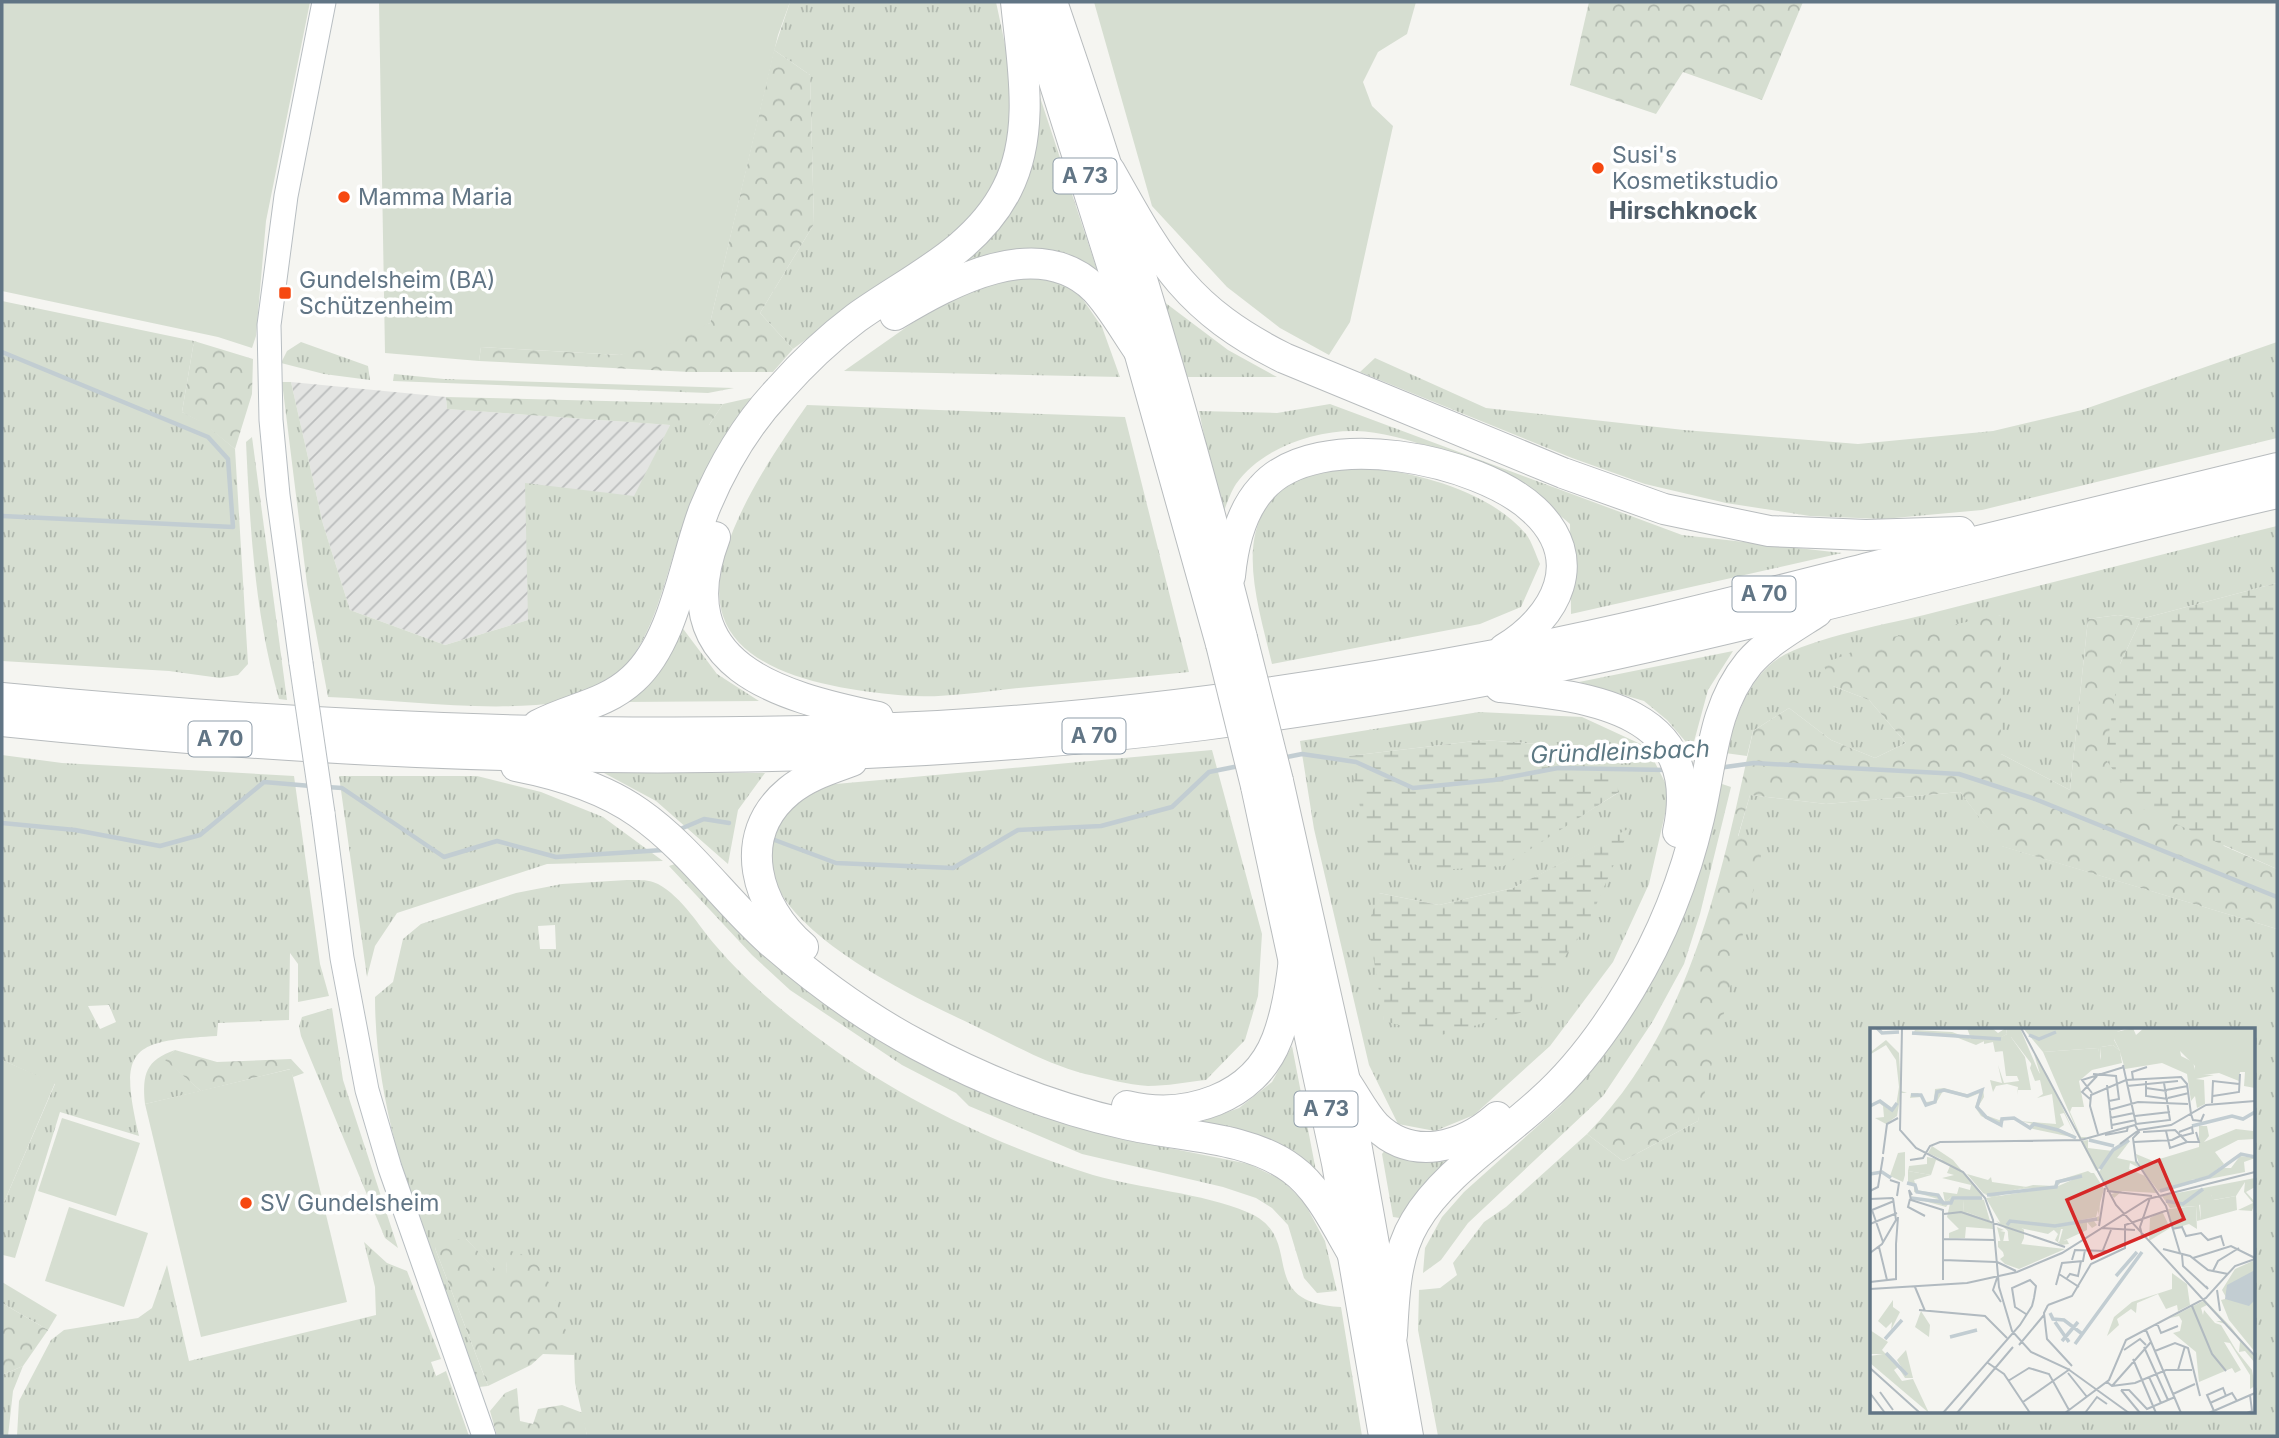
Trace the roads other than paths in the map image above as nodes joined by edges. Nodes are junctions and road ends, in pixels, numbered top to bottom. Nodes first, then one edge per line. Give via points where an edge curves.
1 (324, 2) edge
2 (1016, 2) edge
3 (1029, 2) edge
4 (1052, 2) edge
5 (1110, 171) junction
6 (823, 356) junction
7 (1149, 359) junction
8 (768, 415) junction
9 (1175, 432) junction
10 (2277, 468) edge
11 (2277, 494) edge
12 (2034, 526) junction
13 (1229, 587) junction
14 (1833, 601) junction
15 (1232, 641) junction
16 (1492, 656) junction
17 (1469, 683) junction
18 (2, 698) edge
19 (2, 721) edge
20 (940, 726) junction
21 (526, 732) junction
22 (440, 751) junction
23 (878, 752) junction
24 (1267, 783) junction
25 (1694, 786) junction
26 (1294, 959) junction
27 (1345, 1082) junction
28 (1373, 1259) junction
29 (1386, 1330) junction
30 (484, 1436) edge
31 (1384, 1436) edge
32 (1408, 1436) edge

1 - 30 street, bridge via 272,286 271,420 354,1026 390,1168
2 - 6 highway via 1024,121 1019,157 1007,190 973,237 855,319
3 - 7 highway, A 73
4 - 5 highway, A 73
5 - 7 highway, A 73
5 - 12 highway via 1180,284 1208,312 1247,339 1364,392 1612,492 1728,525 1769,531 1866,535
6 - 7 highway via 928,296 986,270 1016,264 1050,266 1073,274 1094,289
6 - 8 highway
7 - 9 highway, A 73
8 - 20 highway via 714,540 702,592 713,637 738,667 779,691 840,709
8 - 21 highway via 722,470 653,655 634,679 608,698
9 - 13 highway, A 73
9 - 15 highway, A 73
10 - 12 highway, A 70
11 - 14 highway, A 70
12 - 16 highway, A 70 via 1664,620
13 - 15 highway, A 73
13 - 16 highway via 1242,519 1263,486 1282,471 1307,459 1345,453 1421,461 1471,475 1533,509 1558,547 1561,581 1548,613
14 - 17 highway, A 70
14 - 25 highway via 1751,661 1727,698
15 - 24 highway, A 73, bridge
16 - 20 highway, A 70 via 1192,702
17 - 23 highway, A 70 via 1205,724
17 - 25 highway via 1612,705 1651,726
18 - 21 highway, A 70 via 409,728
19 - 22 highway, A 70 via 162,736
20 - 21 highway, A 70
22 - 23 highway, A 70 via 594,756
22 - 28 highway via 567,780 637,812 821,983 879,1023 951,1063 1086,1115 1234,1144 1271,1156 1309,1185
23 - 26 highway via 811,777 787,792 764,826 755,872 780,925 800,944 876,1000 943,1039 1008,1070 1081,1095 1134,1108 1196,1108 1222,1099 1258,1072 1280,1029
24 - 26 highway, A 73
24 - 27 highway, A 73
25 - 27 highway via 1638,937 1611,987 1553,1064 1483,1129 1446,1147 1411,1146 1374,1125
25 - 28 highway via 1690,855 1668,916 1631,988 1591,1047 1545,1098 1455,1175 1413,1224
26 - 28 highway, A 73
27 - 28 highway, A 73
28 - 29 highway, A 73
28 - 29 highway via 1395,1284
29 - 31 highway, A 73
29 - 32 highway, A 73

